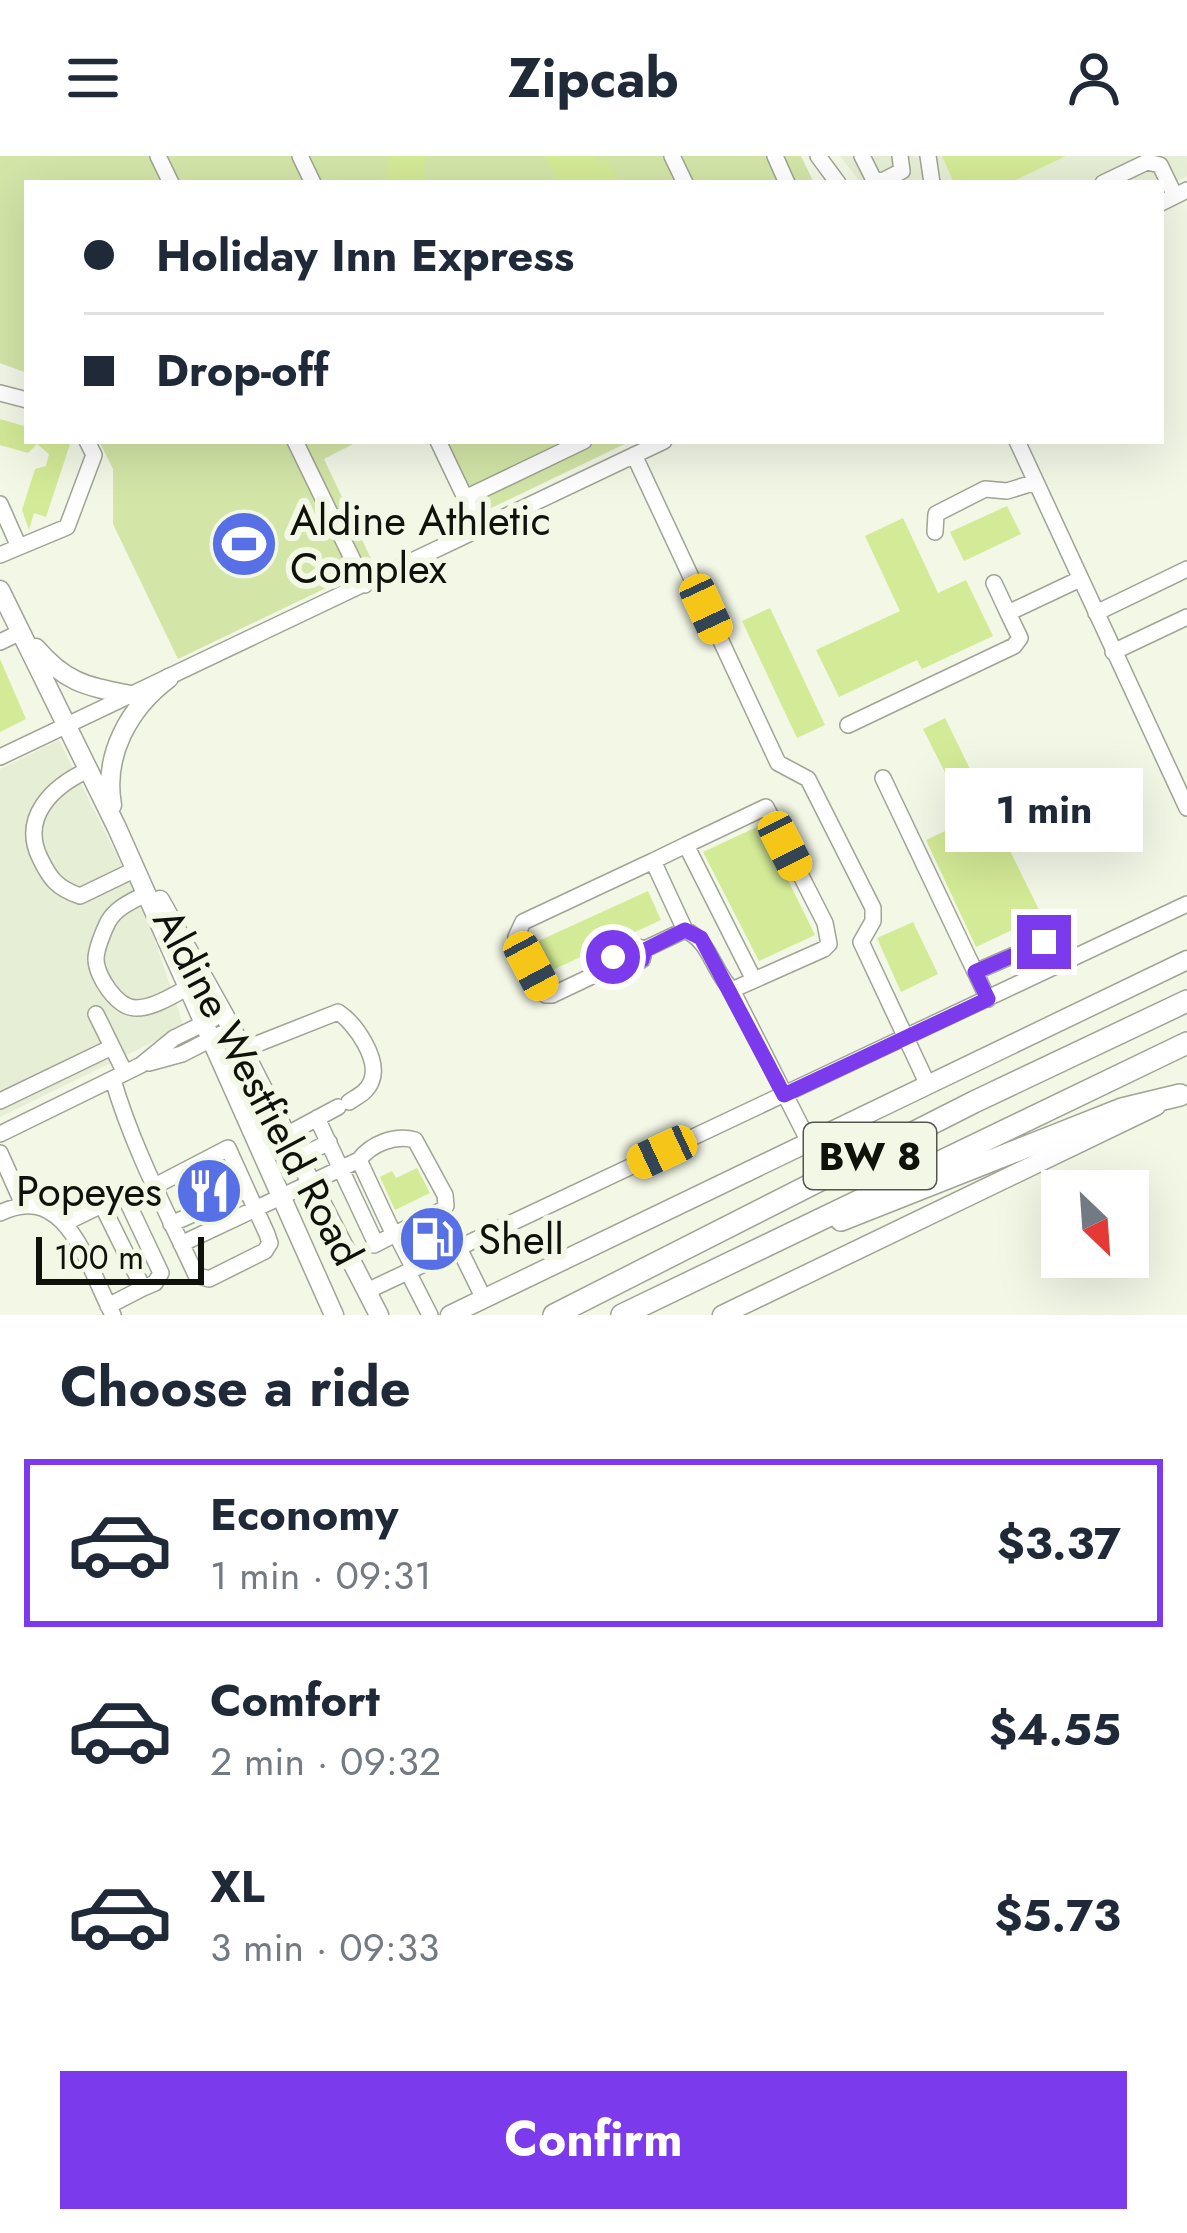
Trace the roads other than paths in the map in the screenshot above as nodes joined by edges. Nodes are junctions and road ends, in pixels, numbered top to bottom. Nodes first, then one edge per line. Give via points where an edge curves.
1 (900, 156) edge
2 (884, 180) edge
3 (1110, 180) edge
4 (1174, 196) edge
5 (88, 444) edge
6 (297, 444) edge
7 (438, 444) edge
8 (578, 444) edge
9 (1018, 444) edge
10 (638, 449) edge
11 (1036, 482) junction
12 (465, 498) junction
13 (0, 504) edge
14 (480, 529) junction
15 (935, 532) dead end
16 (19, 547) junction
17 (0, 555) edge
18 (1187, 569) edge
19 (1080, 579) junction
20 (994, 584) dead end
21 (364, 585) junction
22 (0, 590) edge
23 (1009, 613) junction
24 (1096, 613) junction
25 (1187, 617) edge
26 (21, 632) junction
27 (0, 642) edge
28 (1113, 652) junction
29 (169, 678) junction
30 (130, 695) junction
31 (66, 724) junction
32 (848, 725) dead end
33 (0, 757) edge
34 (88, 770) junction
35 (883, 778) dead end
36 (1187, 808) edge
37 (117, 828) junction
38 (686, 845) junction
39 (653, 861) junction
40 (134, 866) junction
41 (147, 893) junction
42 (1187, 904) edge
43 (685, 930) junction
44 (1187, 960) edge
45 (1055, 964) junction
46 (975, 972) junction
47 (754, 980) junction
48 (189, 987) junction
49 (732, 989) junction
50 (988, 999) junction
51 (1186, 1001) edge
52 (96, 1014) dead end
53 (218, 1026) junction
54 (905, 1038) junction
55 (1187, 1042) edge
56 (112, 1047) junction
57 (242, 1050) junction
58 (126, 1073) junction
59 (928, 1085) junction
60 (1183, 1093) edge
61 (784, 1095) junction
62 (0, 1101) edge
63 (317, 1118) junction
64 (1, 1131) edge
65 (255, 1135) junction
66 (286, 1135) junction
67 (329, 1142) junction
68 (809, 1142) junction
69 (228, 1148) junction
70 (0, 1154) edge
71 (298, 1158) junction
72 (359, 1160) junction
73 (339, 1170) junction
74 (312, 1184) junction
75 (153, 1186) junction
76 (247, 1190) junction
77 (282, 1197) junction
78 (22, 1202) junction
79 (102, 1205) junction
80 (256, 1208) junction
81 (0, 1213) edge
82 (64, 1223) junction
83 (171, 1224) junction
84 (805, 1226) junction
85 (395, 1234) junction
86 (182, 1244) junction
87 (459, 1248) junction
88 (411, 1270) junction
89 (143, 1288) junction
90 (368, 1291) junction
91 (471, 1306) edge
92 (111, 1311) edge
93 (334, 1315) edge
94 (379, 1315) edge
95 (430, 1315) edge
96 (450, 1315) edge
97 (554, 1315) edge
98 (622, 1315) edge
99 (722, 1315) edge

1 - 2 street via 902,171
3 - 4 street via 1160,165
5 - 16 street via 94,455 67,527
6 - 21 street
7 - 12 street
8 - 12 street
9 - 11 street
10 - 14 street
10 - 54 street via 778,763 808,779 873,908 861,942
11 - 15 street via 985,489 935,514
11 - 19 street
12 - 14 street
13 - 16 street
14 - 21 street
16 - 17 street
18 - 24 street
19 - 23 street
19 - 24 street
20 - 23 street
21 - 29 street
22 - 26 main road, Aldine Westfield Road
23 - 32 street via 1020,638 1014,646
24 - 28 street
25 - 28 street
26 - 27 street
26 - 30 main road via 57,673
26 - 31 main road, Aldine Westfield Road
28 - 36 street
29 - 30 street
29 - 37 main road via 143,699 116,746 108,783
30 - 31 street
31 - 33 street
31 - 34 main road, Aldine Westfield Road
34 - 37 main road, Aldine Westfield Road
34 - 40 street via 40,807 35,849 54,883 80,896
35 - 46 street
37 - 40 main road, Aldine Westfield Road
38 - 39 street
38 - 47 street
38 - 47 street via 766,807 825,923 829,944
39 - 43 street
39 - 43 street via 523,922 516,937 552,995 609,968 634,946 645,950
40 - 41 main road, Aldine Westfield Road
40 - 53 main road, Aldine Westfield Road via 167,910
41 - 48 main road, Aldine Westfield Road
41 - 48 street via 109,920 99,968 116,1000 130,1008
42 - 45 street
43 - 49 street via 701,938
44 - 59 main road
45 - 46 street via 1044,942
45 - 50 street
46 - 50 street
47 - 49 street
48 - 53 main road, Aldine Westfield Road
49 - 61 street
50 - 54 street
51 - 97 highway, BW 8
52 - 56 street
53 - 57 main road, Aldine Westfield Road
53 - 58 street via 174,1038
53 - 65 main road, Aldine Westfield Road
54 - 59 street
54 - 61 street
55 - 84 highway, BW 8
56 - 58 street
56 - 62 street
57 - 63 street via 338,1012 350,1020 374,1075 368,1089
57 - 66 main road, Aldine Westfield Road
58 - 64 street
58 - 75 street via 125,1120
59 - 68 main road
60 - 84 highway via 1122,1109 852,1219
60 - 99 main road
61 - 68 street
61 - 87 street
63 - 66 street
63 - 67 street
65 - 69 street
65 - 77 main road, Aldine Westfield Road
66 - 71 main road, Aldine Westfield Road
67 - 71 street
67 - 73 street
68 - 91 main road
69 - 75 street
69 - 76 street
70 - 78 street
71 - 74 main road, Aldine Westfield Road
72 - 73 street
72 - 85 street
72 - 85 street via 398,1137 415,1140 445,1195 446,1206
73 - 74 street
73 - 85 street via 375,1245
74 - 77 street
74 - 90 main road, Aldine Westfield Road
75 - 83 street
76 - 80 street
76 - 83 street
77 - 80 street
77 - 93 main road, Aldine Westfield Road
78 - 81 street
78 - 82 street via 53,1210
79 - 82 street
79 - 89 street
79 - 89 street via 127,1201 161,1273
80 - 86 street
80 - 86 street via 266,1251 209,1279 196,1275
82 - 92 street
83 - 86 street
84 - 98 highway, BW 8
85 - 88 street
87 - 88 street
87 - 91 street
88 - 90 street
88 - 95 street
89 - 92 street
90 - 94 main road, Aldine Westfield Road
91 - 96 main road

